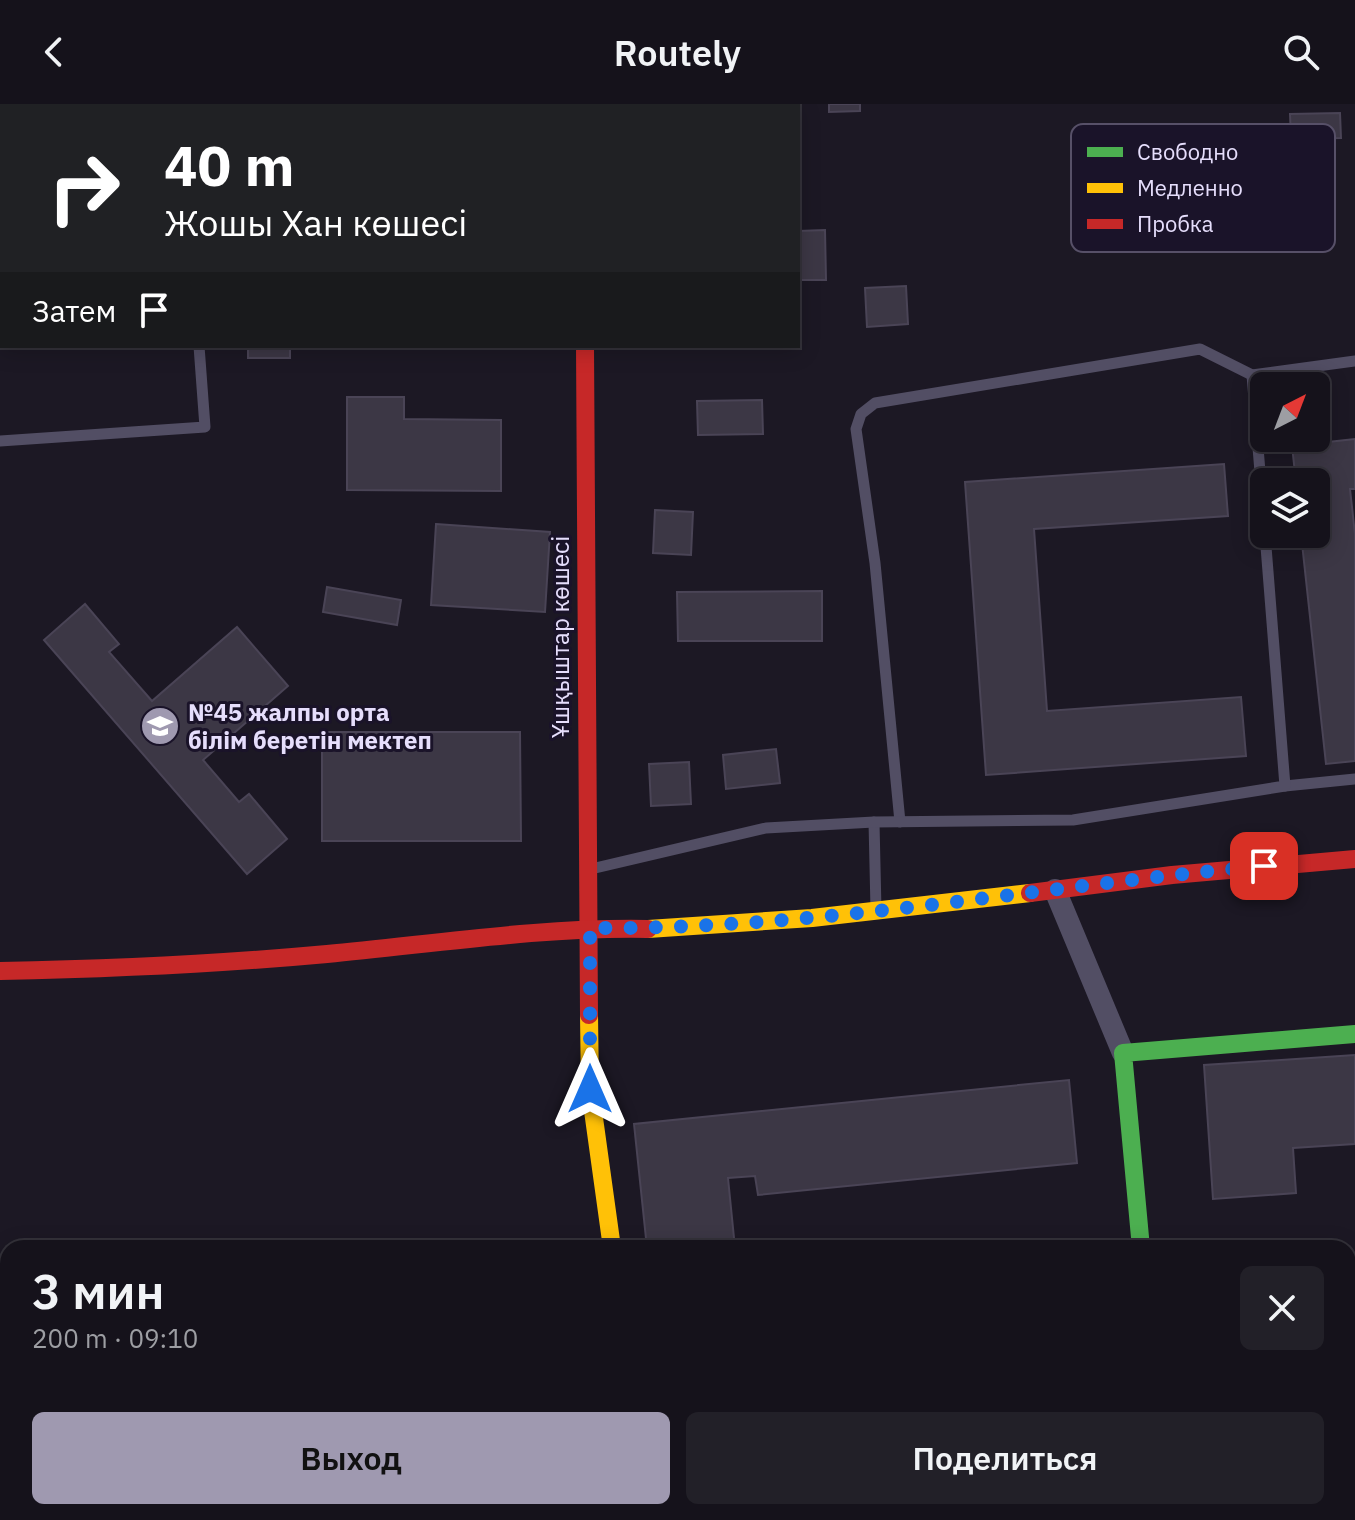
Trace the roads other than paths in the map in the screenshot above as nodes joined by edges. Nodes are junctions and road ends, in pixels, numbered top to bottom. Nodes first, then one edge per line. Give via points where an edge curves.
1 (199, 348) edge
2 (585, 348) edge
3 (1355, 361) edge
4 (1274, 372) edge
5 (1250, 374) edge
6 (0, 441) edge
7 (1266, 548) edge
8 (1355, 779) edge
9 (1285, 786) junction
10 (874, 822) junction
11 (900, 822) junction
12 (1355, 859) edge
13 (586, 870) junction
14 (1055, 890) junction
15 (876, 910) junction
16 (590, 928) junction
17 (0, 971) edge
18 (1355, 1034) edge
19 (1123, 1053) junction
20 (611, 1240) edge
21 (1140, 1240) edge

1 - 6 lane via 205,427
2 - 13 street, Ұшқыштар көшесі
3 - 4 lane
5 - 11 lane via 1200,349 875,403 861,414 856,429
7 - 9 lane
8 - 9 lane
9 - 11 lane via 1073,820
10 - 11 lane
10 - 13 lane via 766,828
10 - 15 lane
12 - 14 street
13 - 16 street, Ұшқыштар көшесі
14 - 15 street
14 - 19 street
15 - 16 street via 655,929
16 - 17 street via 310,955
16 - 20 street, Ұшқыштар көшесі via 590,1089
18 - 19 street
19 - 21 street

